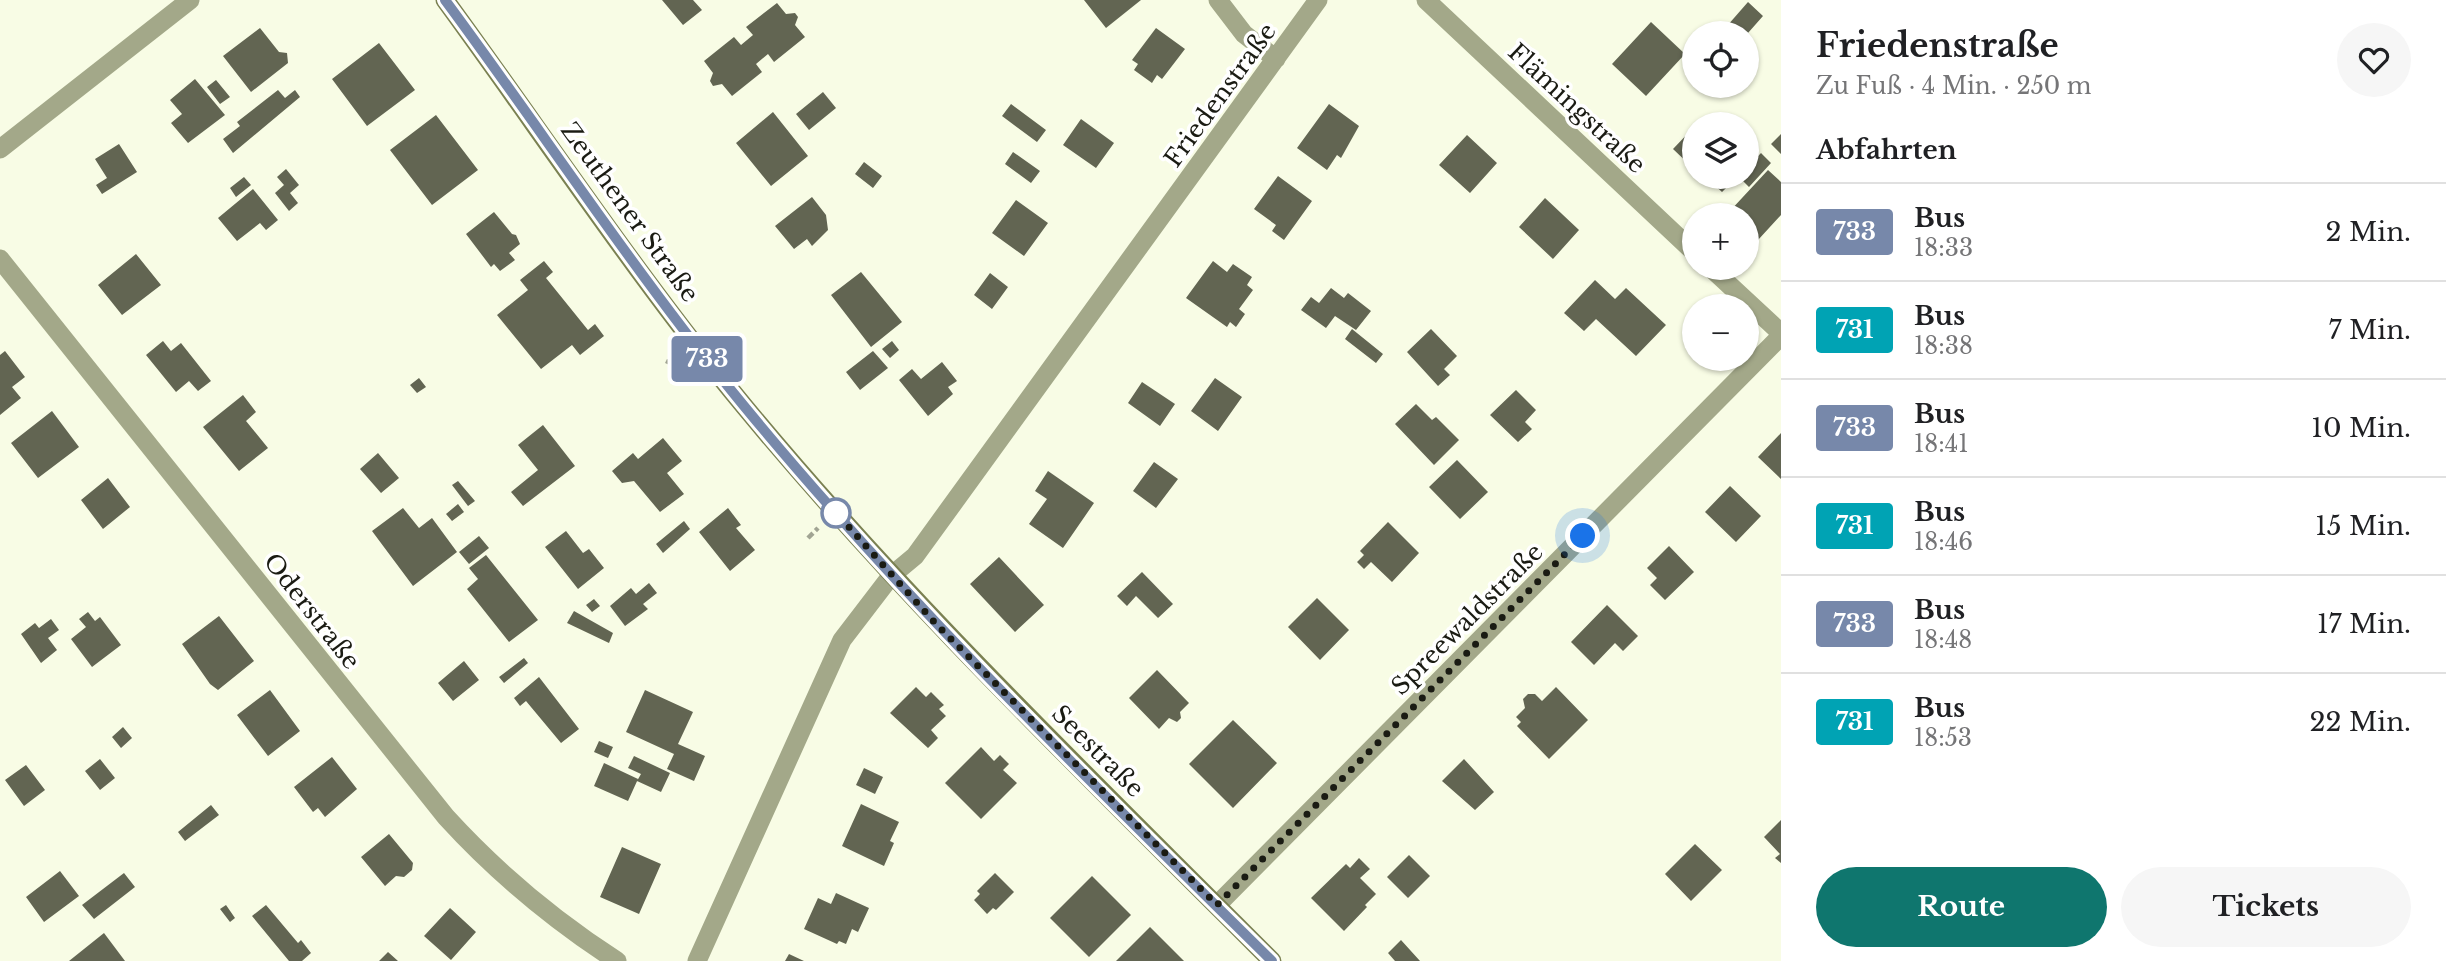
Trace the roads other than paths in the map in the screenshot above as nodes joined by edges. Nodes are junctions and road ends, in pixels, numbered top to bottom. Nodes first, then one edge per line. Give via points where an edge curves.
1 (190, 0) edge
2 (445, 0) edge
3 (1218, 0) edge
4 (1318, 0) edge
5 (1426, 0) edge
6 (1276, 59) junction
7 (0, 149) edge
8 (1682, 241) edge
9 (0, 259) edge
10 (1724, 280) edge
11 (1781, 335) edge
12 (891, 576) junction
13 (1217, 905) junction
14 (617, 961) edge
15 (697, 961) edge
16 (1272, 961) edge

1 - 7 street
2 - 12 main road, Zeuthener Straße via 695,344
3 - 6 street via 1244,34
4 - 6 street, Friedenstraße
5 - 8 street, Flämingstraße
6 - 12 street, Friedenstraße via 915,556
9 - 14 street, Oderstraße via 446,817 521,893
10 - 11 street
11 - 13 street, Spreewaldstraße
12 - 13 main road, Seestraße
12 - 15 street, Friedenstraße via 842,640
13 - 16 main road, Seestraße

